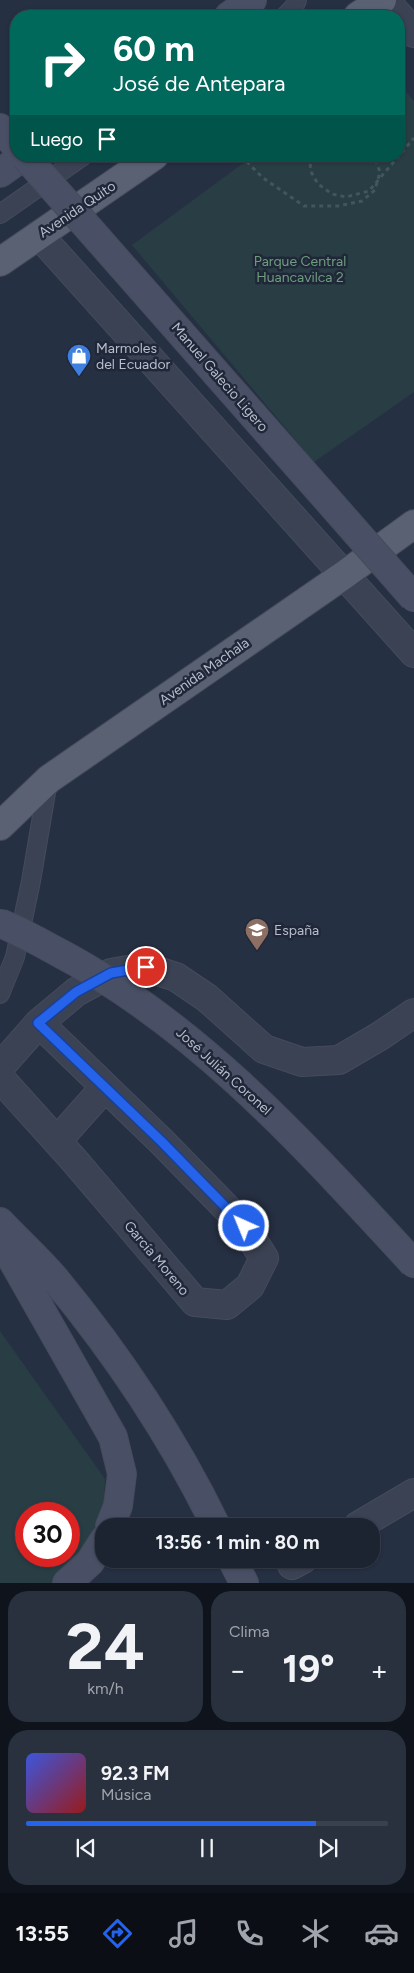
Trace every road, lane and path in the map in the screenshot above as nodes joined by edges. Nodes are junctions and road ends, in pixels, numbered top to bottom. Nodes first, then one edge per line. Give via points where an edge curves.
1 (252, 0) edge
2 (383, 0) edge
3 (237, 10) edge
4 (367, 10) edge
5 (392, 10) edge
6 (405, 23) edge
7 (414, 33) edge
8 (0, 128) edge
9 (414, 138) edge
10 (10, 139) edge
11 (405, 149) edge
12 (16, 162) edge
13 (30, 162) edge
14 (74, 162) edge
15 (145, 162) edge
16 (247, 162) edge
17 (311, 162) edge
18 (376, 162) edge
19 (394, 162) edge
20 (0, 173) edge
21 (0, 214) edge
22 (39, 235) junction
23 (0, 262) edge
24 (414, 524) edge
25 (344, 575) junction
26 (414, 598) edge
27 (414, 653) edge
28 (49, 779) junction
29 (5, 813) edge
30 (0, 923) edge
31 (0, 994) edge
32 (414, 1013) edge
33 (38, 1023) junction
34 (0, 1067) edge
35 (0, 1078) edge
36 (105, 1087) junction
37 (57, 1141) junction
38 (0, 1222) edge
39 (0, 1238) edge
40 (414, 1264) edge
41 (414, 1493) edge
42 (113, 1518) edge
43 (212, 1518) edge
44 (372, 1518) edge
45 (95, 1554) edge
46 (236, 1568) edge
47 (67, 1583) edge
48 (244, 1583) edge

1 - 3 main road
2 - 4 main road
2 - 5 street
6 - 7 street
8 - 10 main road
9 - 11 path, bridge
12 - 20 main road
13 - 26 main road, Manuel Galecio Ligero, bridge
14 - 21 lane
15 - 22 main road, Avenida Quito
16 - 18 path via 263,178 304,206 362,201 375,190 380,172
17 - 19 path, bridge via 310,170 318,184 332,194 346,197 369,192
22 - 23 main road, Avenida Quito
22 - 25 street
24 - 25 main road, Avenida Machala
25 - 27 street
25 - 28 main road, Avenida Machala
28 - 29 main road, Avenida Machala
28 - 31 lane via 15,957
30 - 40 main road, José Julián Coronel, bridge via 79,963 175,1027 296,1137
32 - 33 street via 339,1060 302,1062 264,1049 207,998 176,977 146,967 111,973 76,992
33 - 34 street
33 - 36 street, García Moreno
35 - 37 street, García Moreno
36 - 37 street
36 - 37 street, García Moreno via 244,1226 264,1258 250,1286 227,1305 195,1302
38 - 43 main road via 54,1278 108,1348 160,1425
39 - 42 main road via 113,1438 122,1474
41 - 44 street
45 - 47 main road
46 - 48 main road

